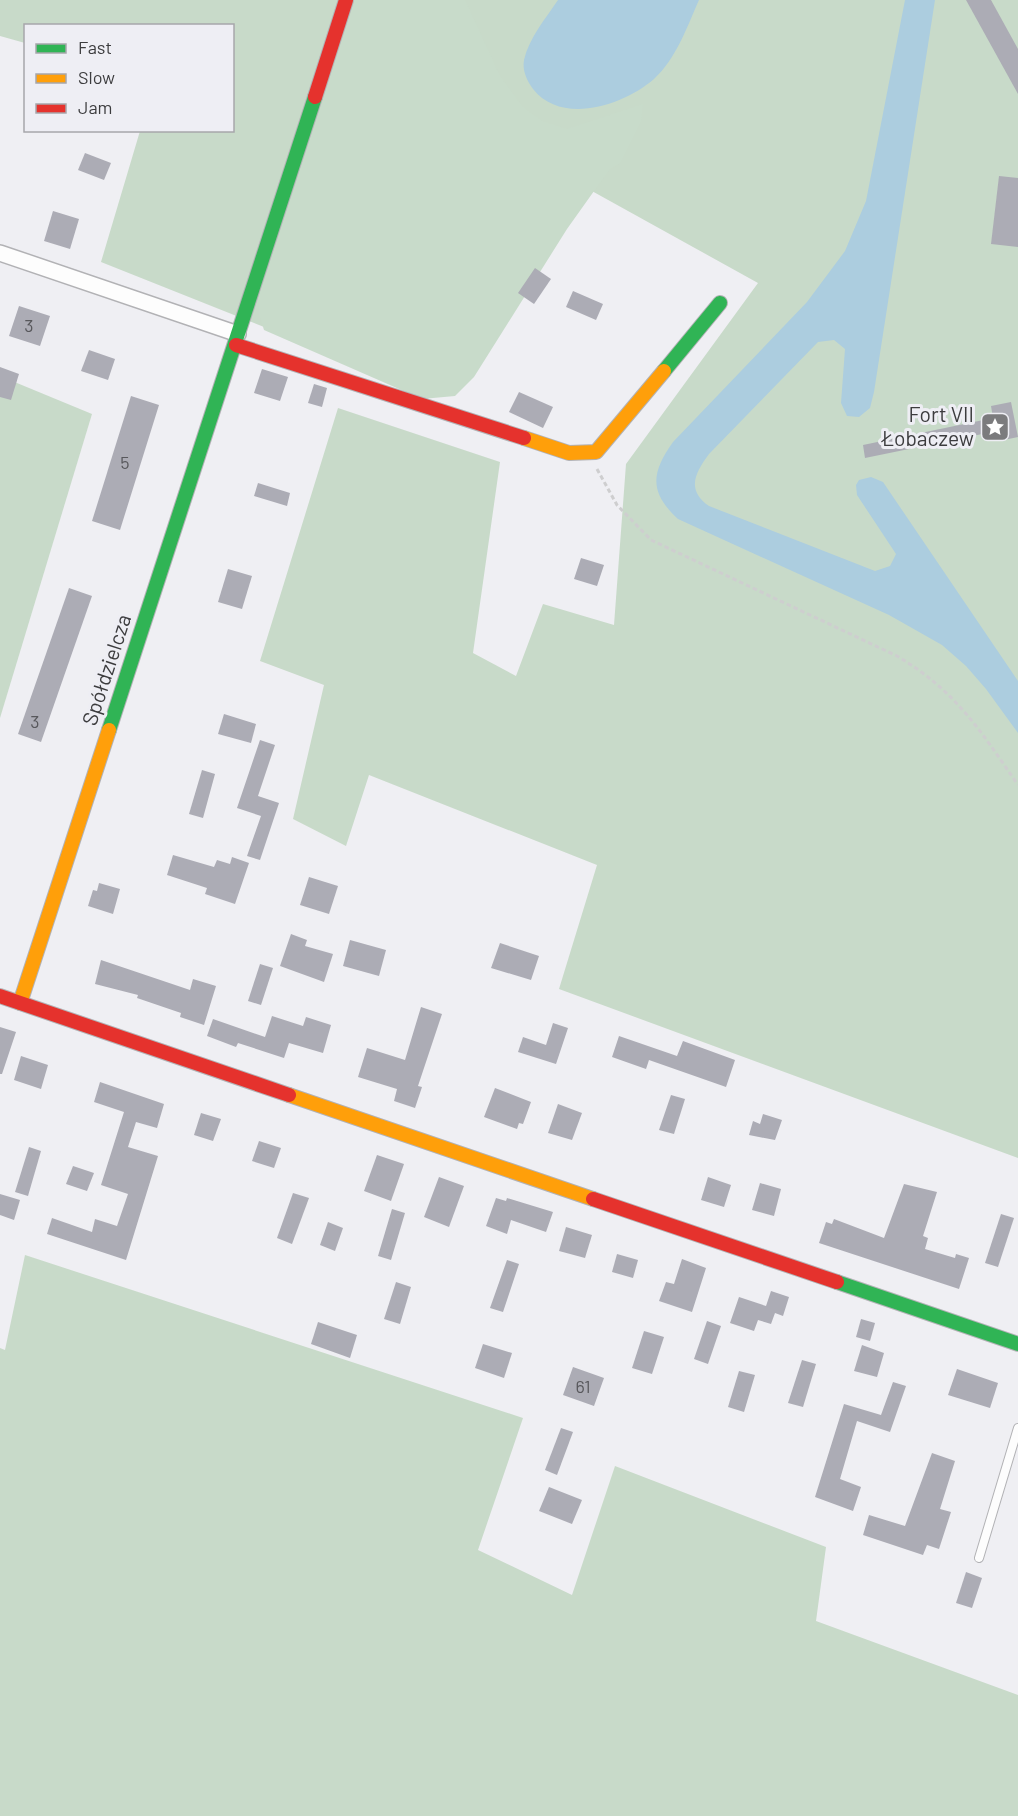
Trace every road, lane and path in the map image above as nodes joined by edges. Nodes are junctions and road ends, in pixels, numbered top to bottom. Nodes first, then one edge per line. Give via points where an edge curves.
1 (346, 0) edge
2 (0, 253) edge
3 (720, 303) dead end
4 (236, 343) junction
5 (586, 452) junction
6 (1018, 785) edge
7 (0, 996) edge
8 (20, 1003) junction
9 (1018, 1344) edge
10 (1018, 1428) edge
11 (979, 1558) dead end

1 - 4 street, Spółdzielcza
2 - 4 street
3 - 5 street via 596,452
4 - 5 street via 569,453
4 - 8 street, Spółdzielcza
5 - 6 path via 618,505 651,540 924,672 968,713
7 - 8 street
8 - 9 street
10 - 11 lane

